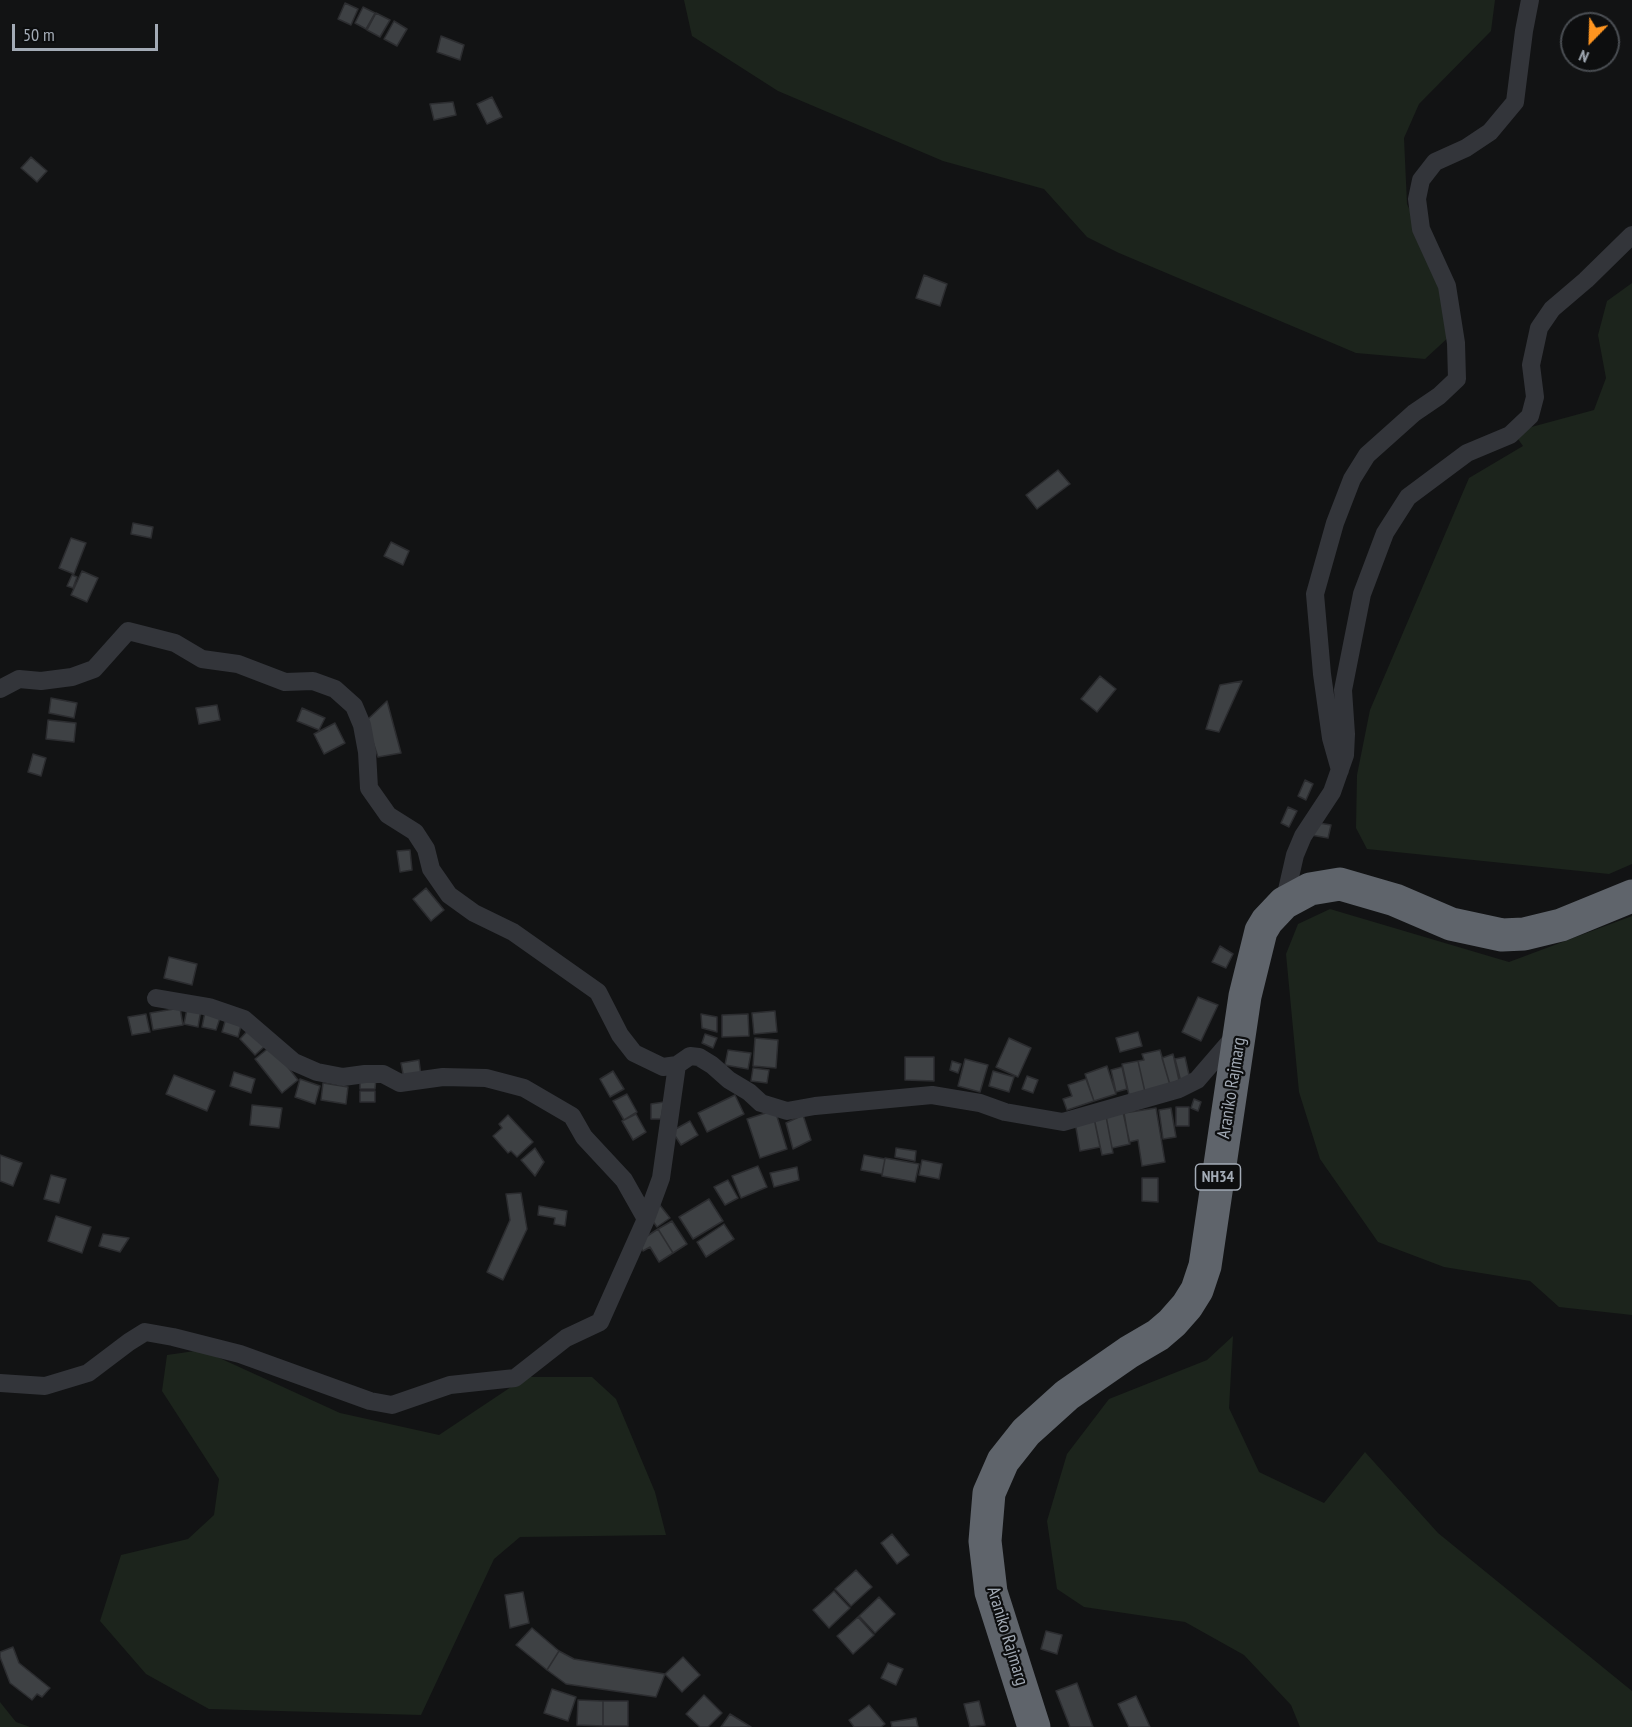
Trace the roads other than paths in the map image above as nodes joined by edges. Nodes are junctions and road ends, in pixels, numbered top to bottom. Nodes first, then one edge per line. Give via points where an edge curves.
1 (1530, 0) edge
2 (1632, 235) edge
3 (0, 689) edge
4 (1340, 770) junction
5 (1632, 896) edge
6 (1284, 903) junction
7 (156, 998) dead end
8 (1240, 1030) junction
9 (677, 1065) junction
10 (646, 1220) junction
11 (0, 1383) edge
12 (1034, 1727) edge

1 - 4 street via 1515,102 1490,132 1435,162 1421,180 1417,199 1421,229 1447,286 1457,379 1367,455 1352,478 1335,523 1315,594 1331,738
2 - 4 street via 1552,309 1539,328 1531,365 1535,397 1530,416 1510,435 1467,453 1408,497 1384,533 1362,594 1343,690 1346,734
3 - 9 street via 19,679 72,677 94,669 128,631 175,643 202,659 238,664 285,682 313,681 335,689 354,706 362,725 369,788 388,815 415,832 426,849 431,869 449,895 513,932 598,992 634,1053 663,1067
4 - 6 street via 1332,792 1303,836
5 - 6 highway, Araniko Rajmarg / NH34 via 1561,925 1502,935 1451,924 1395,900 1340,884 1310,890
6 - 8 highway, Araniko Rajmarg / NH34 via 1261,931
7 - 10 street via 209,1007 244,1019 294,1062 316,1072 344,1077 382,1074 400,1083 443,1077 486,1078 524,1088 572,1116 584,1137 624,1180
8 - 9 street via 1197,1080 1179,1089 1063,1122 932,1095 787,1111 760,1103 699,1057 690,1056
8 - 12 highway, Araniko Rajmarg / NH34 via 1205,1266 1197,1290 1158,1335 1067,1395 1026,1432 1003,1461 989,1493 985,1541 991,1592
9 - 10 street via 661,1178
10 - 11 street via 600,1322 566,1338 515,1378 450,1385 392,1405 370,1401 240,1354 145,1332 88,1373 45,1386

